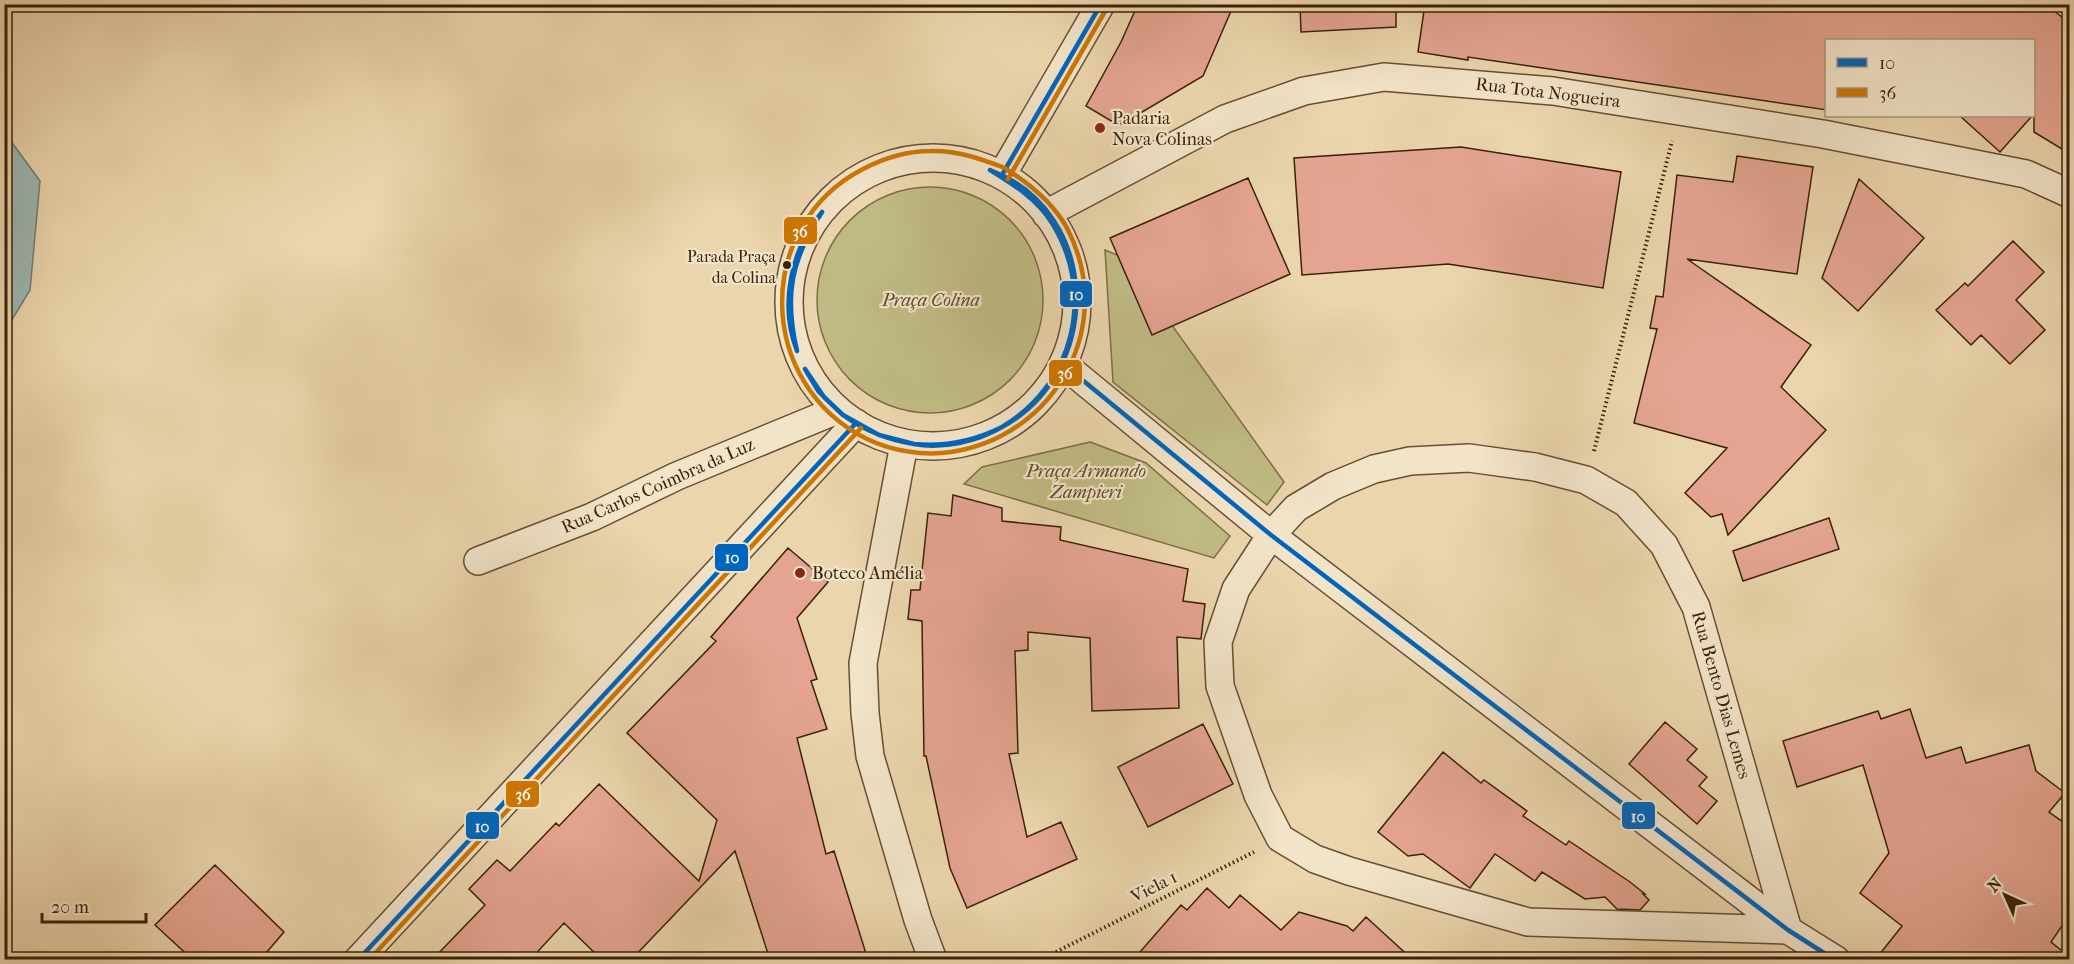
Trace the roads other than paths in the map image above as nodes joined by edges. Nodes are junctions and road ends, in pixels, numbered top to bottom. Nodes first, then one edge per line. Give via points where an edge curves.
1 (1101, 4) edge
2 (1002, 175) junction
3 (2070, 194) edge
4 (1046, 214) junction
5 (1063, 364) junction
6 (846, 417) junction
7 (904, 444) junction
8 (1271, 535) junction
9 (478, 561) dead end
10 (1788, 930) junction
11 (358, 960) edge
12 (933, 960) edge
13 (1836, 960) edge

1 - 2 street
2 - 4 street via 1033,197
2 - 6 street via 967,161 930,157 892,164 857,179 827,204 805,235 792,271 789,309 795,347 812,382
3 - 4 street, Rua Tota Nogueira via 2026,174 1823,134 1553,91 1384,77 1304,91 1225,119
4 - 5 street via 1060,231 1072,264 1077,297 1074,332
5 - 7 street via 1043,395 1015,420 980,438 943,446
5 - 8 street
6 - 7 street via 869,432
6 - 9 street, Rua Carlos Coimbra da Luz via 677,476 592,517
6 - 11 street
7 - 12 street via 863,663 865,713 870,756
8 - 10 street
8 - 10 street, Rua Bento Dias Lemes via 1296,508 1333,486 1374,469 1410,461 1468,458 1535,467 1586,480 1626,503 1664,545 1696,607
8 - 10 street, Rua Bento Dias Lemes via 1236,590 1218,642 1220,686 1231,721 1258,795 1280,838 1315,859 1349,872 1528,922
10 - 13 street

